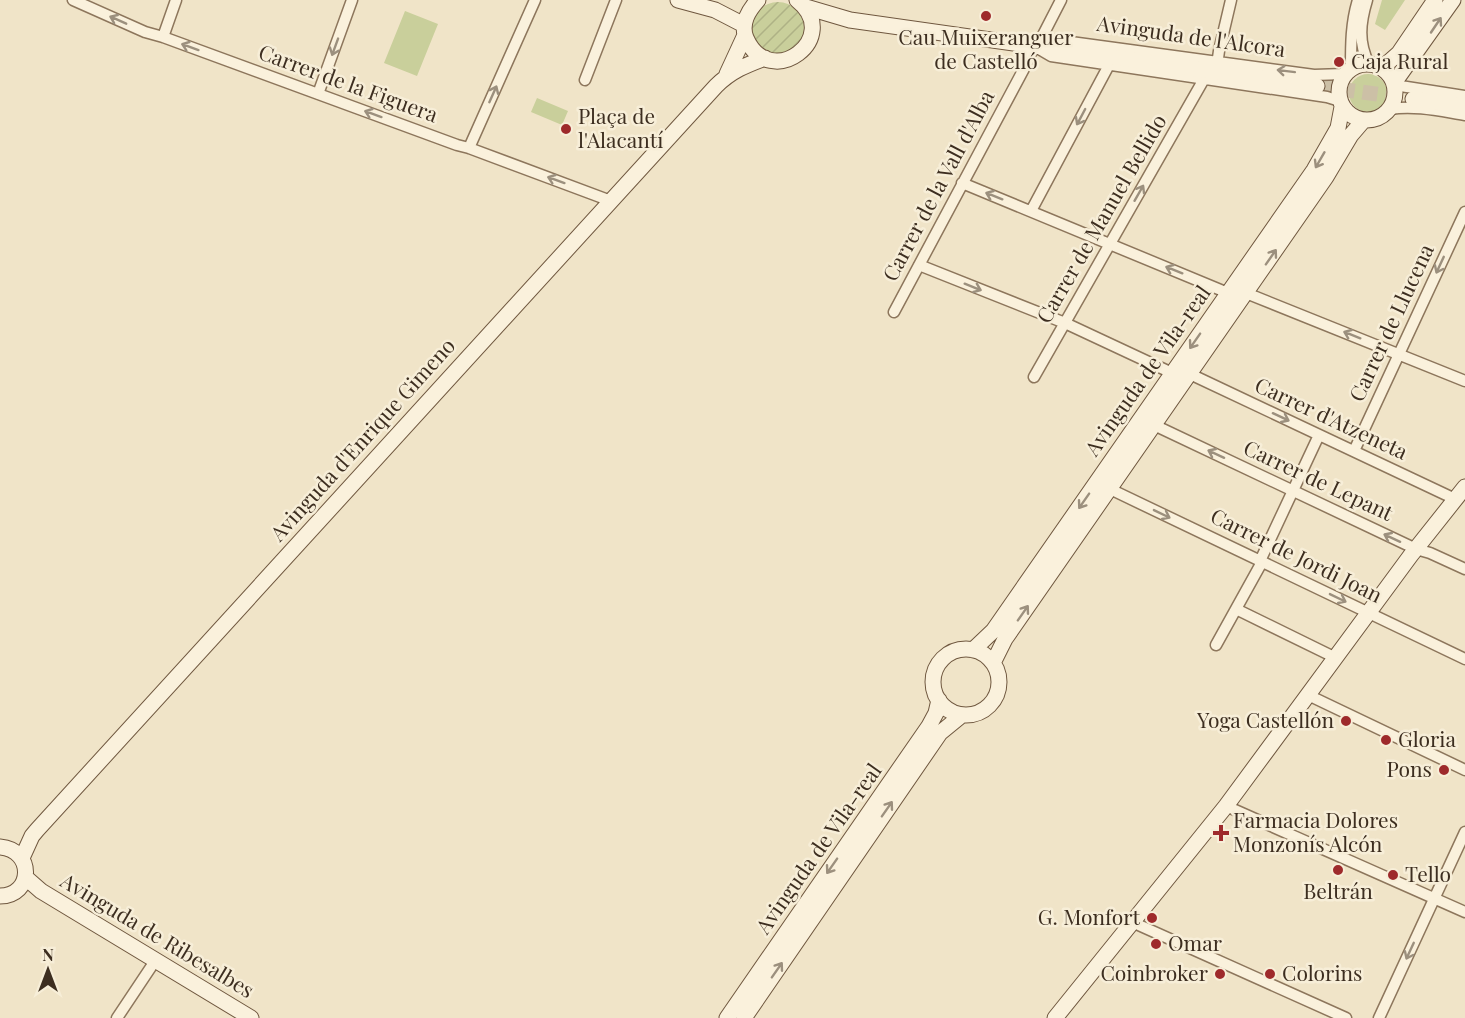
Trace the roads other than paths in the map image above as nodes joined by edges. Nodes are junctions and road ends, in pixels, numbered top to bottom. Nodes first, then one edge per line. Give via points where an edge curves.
1 (73, 0) edge
2 (176, 0) edge
3 (352, 0) edge
4 (536, 0) edge
5 (616, 0) edge
6 (678, 0) edge
7 (758, 0) edge
8 (1061, 0) edge
9 (1231, 0) edge
10 (1358, 0) edge
11 (1367, 0) edge
12 (1435, 0) edge
13 (1453, 0) edge
14 (804, 2) edge
15 (850, 20) junction
16 (745, 30) junction
17 (812, 33) junction
18 (163, 37) junction
19 (1034, 46) junction
20 (765, 58) junction
21 (1220, 63) junction
22 (1109, 65) junction
23 (1375, 66) junction
24 (1348, 71) junction
25 (727, 74) junction
26 (1204, 79) junction
27 (585, 80) dead end
28 (1394, 84) junction
29 (1317, 86) tunnel mouth
30 (318, 94) junction
31 (1465, 96) edge
32 (1413, 99) tunnel mouth
33 (1341, 104) junction
34 (1465, 106) edge
35 (1390, 109) junction
36 (1465, 115) edge
37 (1364, 121) junction
38 (469, 148) junction
39 (962, 183) junction
40 (610, 201) junction
41 (1030, 211) junction
42 (1465, 212) edge
43 (1110, 244) junction
44 (919, 265) junction
45 (1228, 293) junction
46 (1246, 293) junction
47 (894, 312) dead end
48 (1065, 323) junction
49 (1399, 354) junction
50 (1172, 373) junction
51 (1190, 374) junction
52 (1034, 377) dead end
53 (1465, 381) edge
54 (1154, 424) junction
55 (1319, 435) junction
56 (1354, 451) junction
57 (1465, 487) edge
58 (1110, 489) junction
59 (1293, 490) junction
60 (1455, 499) junction
61 (1416, 549) junction
62 (1261, 561) junction
63 (1465, 569) edge
64 (1240, 611) dead end
65 (1369, 613) junction
66 (1216, 645) dead end
67 (973, 650) junction
68 (1336, 657) junction
69 (1465, 659) edge
70 (993, 663) junction
71 (1308, 695) junction
72 (939, 700) junction
73 (962, 715) junction
74 (1465, 770) edge
75 (1226, 806) junction
76 (1465, 832) edge
77 (32, 836) junction
78 (5, 847) edge
79 (22, 858) junction
80 (22, 882) junction
81 (0, 896) edge
82 (1434, 898) junction
83 (1465, 912) edge
84 (1132, 922) junction
85 (155, 961) junction
86 (117, 1018) edge
87 (251, 1018) edge
88 (727, 1018) edge
89 (744, 1018) edge
90 (1054, 1018) edge
91 (1346, 1018) edge
92 (1379, 1018) edge

18 -> 1 street, Carrer de la Figuera
2 - 18 street
3 -> 30 street
38 -> 4 street
5 - 27 street
6 - 16 main road via 715,10
7 - 16 main road, Avinguda d'Enrique Gimeno via 749,10
8 - 19 street, Carrer de la Vall d'Alba
9 - 21 street via 1219,51
10 - 24 street
11 - 23 street via 1360,37
12 - 23 main road via 1399,53
28 -> 13 main road
14 - 15 main road, Avinguda de l'Alcora
14 - 17 main road via 812,20
15 - 17 main road, Avinguda de l'Alcora via 828,24
15 - 19 main road, Avinguda de l'Alcora
16 - 20 main road via 752,49
16 - 25 main road, Avinguda d'Enrique Gimeno
17 - 20 main road, Avinguda d'Enrique Gimeno via 807,46 797,55 787,60
30 -> 18 street, Carrer de la Figuera
19 - 21 street, Avinguda de l'Alcora via 1056,40
19 - 22 street, Avinguda de l'Alcora via 1051,57
19 - 29 main road, Avinguda de l'Alcora
19 - 39 street, Carrer de la Vall d'Alba
20 - 25 main road, Avinguda d'Enrique Gimeno
24 -> 21 street, Avinguda de l'Alcora via 1314,75
22 - 26 street, Avinguda de l'Alcora
22 -> 41 street
23 - 24 main road via 1360,65
23 - 28 main road
24 - 33 main road via 1339,87
25 - 40 main road, Avinguda d'Enrique Gimeno
26 - 33 street, Avinguda de l'Alcora via 1326,97
43 -> 26 street, Carrer de Manuel Bellido
28 - 31 street
28 - 35 main road via 1395,98
38 -> 30 street, Carrer de la Figuera
32 - 34 main road
33 - 37 main road via 1351,116
33 -> 45 main road, Avinguda de Vila-real via 1338,128 1314,170
35 - 36 street
35 - 37 main road via 1378,118
46 -> 37 main road, Avinguda de Vila-real
40 -> 38 street, Carrer de la Figuera
41 -> 39 street
39 - 44 street, Carrer de la Vall d'Alba
40 - 77 main road, Avinguda d'Enrique Gimeno
41 - 43 street
42 -> 49 street, Carrer de Llucena
45 -> 43 street
43 - 48 street, Carrer de Manuel Bellido
44 - 47 street, Carrer de la Vall d'Alba
44 -> 48 street
45 -> 50 main road, Avinguda de Vila-real
49 -> 46 street
46 - 51 main road, Avinguda de Vila-real
48 - 50 street
48 - 52 street, Carrer de Manuel Bellido
49 - 53 street
49 - 56 street, Carrer de Llucena
50 -> 67 main road, Avinguda de Vila-real via 993,631
51 - 54 main road, Avinguda de Vila-real
51 -> 55 street, Carrer d'Atzeneta
54 - 58 main road, Avinguda de Vila-real
59 -> 54 street, Carrer de Lepant
55 - 56 street, Carrer d'Atzeneta
55 - 59 street
56 - 60 street, Carrer d'Atzeneta
57 - 60 main road
58 -> 62 street, Carrer de Jordi Joan
70 -> 58 main road, Avinguda de Vila-real via 1005,639
61 -> 59 street, Carrer de Lepant
59 - 62 street
60 - 61 main road
61 - 63 street, Carrer de Lepant
61 - 65 main road
62 -> 65 street, Carrer de Jordi Joan
62 - 66 street
64 - 68 street
65 - 68 main road
65 - 69 street, Carrer de Jordi Joan
67 - 70 main road
67 - 72 main road via 952,653 937,667 934,685
68 - 71 main road
70 - 73 main road via 999,681 995,698 981,712
71 - 74 street
71 - 75 main road
72 - 73 main road
72 -> 88 main road, Avinguda de Vila-real via 929,726
89 -> 73 main road, Avinguda de Vila-real via 940,733
75 - 82 street
75 - 84 main road
76 - 82 street
77 - 78 main road, Avinguda d'Enrique Gimeno
77 - 79 main road, Avinguda d'Enrique Gimeno
78 - 79 main road
79 - 80 main road
80 - 81 main road via 7,896
80 - 85 main road, Avinguda de Ribesalbes
82 - 83 street
82 -> 92 street
84 - 90 main road
84 - 91 street
85 - 86 street
85 - 87 main road, Avinguda de Ribesalbes

